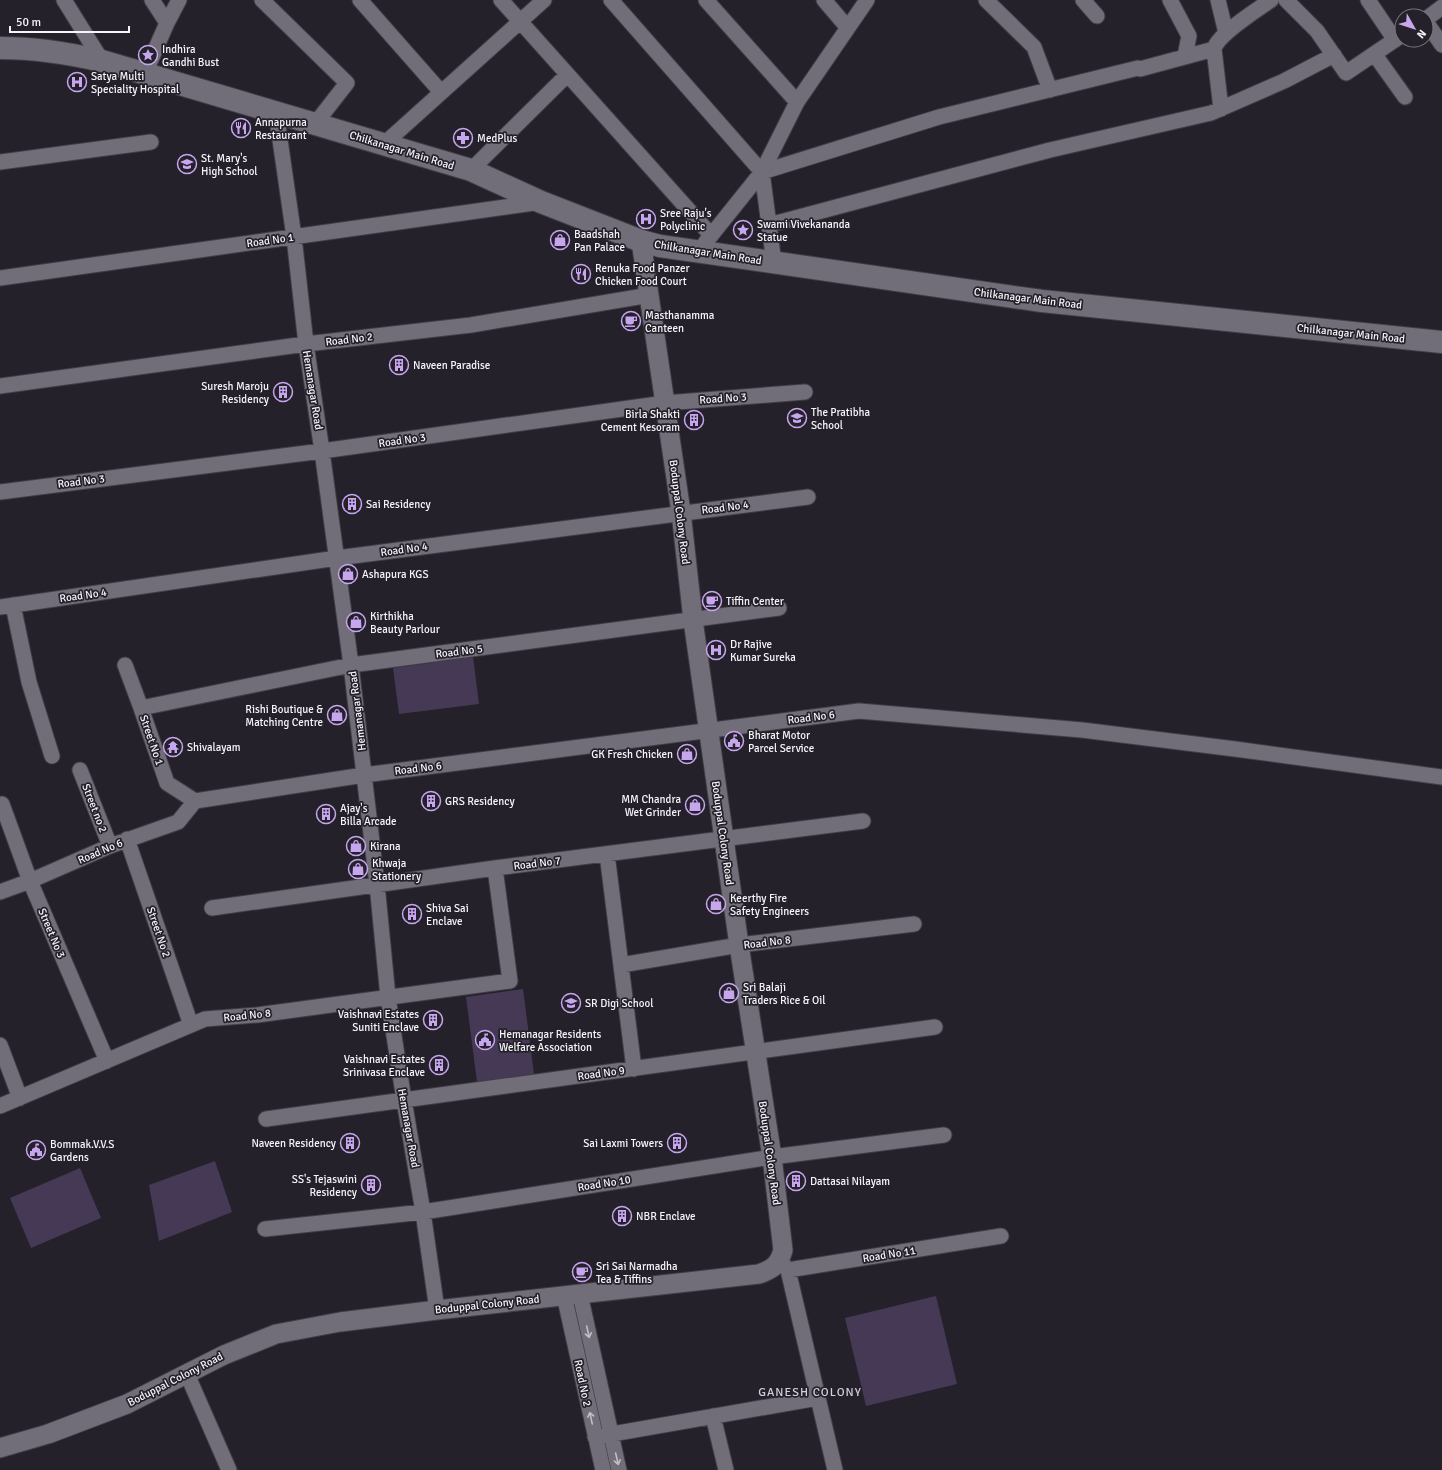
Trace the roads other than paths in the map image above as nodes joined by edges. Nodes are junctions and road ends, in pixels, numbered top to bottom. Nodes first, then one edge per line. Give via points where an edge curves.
1 (64, 0) edge
2 (152, 0) edge
3 (179, 0) edge
4 (262, 0) edge
5 (360, 0) edge
6 (501, 0) edge
7 (544, 0) edge
8 (611, 0) edge
9 (706, 0) edge
10 (824, 0) edge
11 (867, 0) edge
12 (986, 0) edge
13 (1083, 0) edge
14 (1170, 0) edge
15 (1218, 0) edge
16 (1271, 0) edge
17 (1286, 0) edge
18 (1368, 0) edge
19 (1436, 0) edge
20 (1442, 7) edge
21 (1098, 16) dead end
22 (520, 22) junction
23 (167, 23) junction
24 (847, 27) junction
25 (1394, 32) edge
26 (1226, 33) junction
27 (1434, 34) edge
28 (1394, 42) edge
29 (1442, 45) edge
30 (0, 48) edge
31 (1214, 49) junction
32 (1334, 55) junction
33 (1375, 55) junction
34 (1185, 56) junction
35 (102, 61) junction
36 (145, 73) junction
37 (567, 75) junction
38 (1050, 90) junction
39 (441, 92) junction
40 (1405, 97) dead end
41 (797, 102) junction
42 (1221, 109) junction
43 (276, 112) junction
44 (315, 124) junction
45 (151, 142) dead end
46 (384, 144) junction
47 (0, 162) edge
48 (471, 170) junction
49 (762, 172) junction
50 (541, 202) junction
51 (769, 225) junction
52 (294, 237) junction
53 (641, 241) junction
54 (705, 244) junction
55 (774, 263) junction
56 (0, 278) edge
57 (650, 295) junction
58 (1442, 342) edge
59 (306, 344) junction
60 (0, 386) edge
61 (805, 392) dead end
62 (665, 403) junction
63 (322, 451) junction
64 (0, 492) edge
65 (808, 497) dead end
66 (681, 512) junction
67 (337, 558) junction
68 (7, 606) edge
69 (779, 608) dead end
70 (693, 620) junction
71 (125, 665) dead end
72 (351, 665) junction
73 (141, 708) junction
74 (709, 730) junction
75 (52, 756) dead end
76 (80, 770) dead end
77 (364, 775) junction
78 (1442, 777) edge
79 (195, 801) junction
80 (2, 804) dead end
81 (863, 822) dead end
82 (128, 839) junction
83 (724, 839) junction
84 (110, 846) junction
85 (607, 854) junction
86 (495, 868) junction
87 (30, 881) junction
88 (377, 884) junction
89 (0, 892) edge
90 (212, 908) dead end
91 (914, 924) dead end
92 (739, 945) junction
93 (621, 965) junction
94 (388, 997) junction
95 (192, 1025) junction
96 (935, 1027) dead end
97 (0, 1045) edge
98 (756, 1052) junction
99 (107, 1061) junction
100 (634, 1069) junction
101 (20, 1098) junction
102 (404, 1100) junction
103 (0, 1106) edge
104 (266, 1119) dead end
105 (944, 1135) dead end
106 (772, 1157) junction
107 (423, 1212) junction
108 (264, 1228) dead end
109 (1001, 1236) dead end
110 (784, 1265) junction
111 (572, 1295) junction
112 (437, 1310) junction
113 (187, 1374) junction
114 (818, 1398) junction
115 (714, 1416) junction
116 (611, 1434) junction
117 (595, 1437) junction
118 (0, 1448) edge
119 (229, 1470) edge
120 (603, 1470) edge
121 (619, 1470) edge
122 (726, 1470) edge
123 (835, 1470) edge

1 - 35 street
2 - 23 street
3 - 23 street
4 - 44 street via 347,83
5 - 39 street
6 - 22 street
7 - 22 street
8 - 49 street
9 - 41 street
10 - 24 street
11 - 24 street
12 - 38 street via 1034,47
13 - 21 street
14 - 34 street via 1189,36
15 - 26 street
16 - 26 street
17 - 32 street via 1317,31
18 - 25 street
19 - 20 street
22 - 37 street
22 - 39 street
23 - 36 street
24 - 41 street
26 - 31 street
27 - 29 street
28 - 33 street
30 - 35 main road, Chilkanagar Main Road via 70,53
31 - 34 street
31 - 42 street
32 - 33 street via 1346,73
32 - 42 street
33 - 40 street
34 - 38 street
35 - 36 main road, Chilkanagar Main Road
36 - 43 main road, Chilkanagar Main Road
37 - 48 street
37 - 54 street
38 - 49 street via 939,117
39 - 46 street
41 - 49 street
42 - 51 street via 1050,150
43 - 44 main road, Chilkanagar Main Road
43 - 52 street, Hemanagar Road
44 - 46 main road, Chilkanagar Main Road
45 - 47 street
46 - 48 main road, Chilkanagar Main Road
48 - 50 main road, Chilkanagar Main Road
49 - 51 street
49 - 54 street
50 - 52 street, Road No 1
50 - 53 main road, Chilkanagar Main Road
51 - 55 street
52 - 56 street, Road No 1
52 - 59 street, Hemanagar Road
53 - 54 main road, Chilkanagar Main Road via 660,246
53 - 57 street, Boduppal Colony Road
54 - 55 main road, Chilkanagar Main Road
55 - 58 main road, Chilkanagar Main Road via 1042,301
57 - 59 street, Road No 2 via 471,325
57 - 62 street, Boduppal Colony Road
59 - 60 street, Road No 2
59 - 63 street, Hemanagar Road
61 - 62 street, Road No 3
62 - 63 street, Road No 3
62 - 66 street, Boduppal Colony Road
63 - 64 street, Road No 3
63 - 67 street, Hemanagar Road
65 - 66 street, Road No 4
66 - 67 street, Road No 4
66 - 70 street, Boduppal Colony Road
67 - 68 street, Road No 4
67 - 72 street, Hemanagar Road
68 - 75 street
69 - 70 street, Road No 5
70 - 72 street, Road No 5
70 - 74 street, Boduppal Colony Road
71 - 73 street, Street No 1
72 - 73 street, Road No 5
72 - 77 street, Hemanagar Road
73 - 79 street, Street No 1 via 167,782
74 - 77 street, Road No 6
74 - 78 street, Road No 6 via 859,711 1082,730
74 - 83 street, Boduppal Colony Road
76 - 84 street, Street no 2
77 - 79 street, Road No 6
77 - 88 street, Hemanagar Road
79 - 82 street, Road No 6 via 178,822
80 - 87 street, Street No 3
81 - 83 street, Road No 7
82 - 84 street, Road No 6
82 - 95 street, Street No 2
83 - 85 street, Road No 7
83 - 92 street, Boduppal Colony Road
84 - 87 street, Road No 6
85 - 86 street, Road No 7
85 - 93 street
86 - 88 street, Road No 7
86 - 94 street, Road No 8 via 510,981
87 - 89 street, Road No 6
87 - 99 street, Street No 3
88 - 90 street, Road No 7
88 - 94 street, Hemanagar Road
91 - 92 street, Road No 8
92 - 93 street, Road No 8
92 - 98 street, Boduppal Colony Road
93 - 100 street
94 - 95 street, Road No 8 via 257,1015 205,1019
94 - 102 street, Hemanagar Road
95 - 99 street, Road No 8
96 - 98 street, Road No 9
97 - 101 street
98 - 100 street, Road No 9
98 - 106 street, Boduppal Colony Road
99 - 101 street, Road No 8
100 - 102 street, Road No 9
101 - 103 street, Road No 8
102 - 104 street, Road No 9
102 - 107 street, Hemanagar Road
105 - 106 street, Road No 10
106 - 107 street, Road No 10
106 - 110 street, Boduppal Colony Road
107 - 108 street, Road No 10
107 - 112 street, Hemanagar Road
109 - 110 street, Road No 11
110 - 111 street, Boduppal Colony Road via 759,1274
110 - 114 street
111 - 112 street, Boduppal Colony Road
111 -> 116 street
117 -> 111 street, Road No 2
112 - 113 street, Boduppal Colony Road via 340,1322 276,1334 224,1355
113 - 118 street, Boduppal Colony Road via 127,1404 48,1434
113 - 119 street
114 - 115 street
114 - 123 street
115 - 116 street
115 - 122 street
116 - 117 street
116 -> 121 street
117 - 120 street, Road No 2

